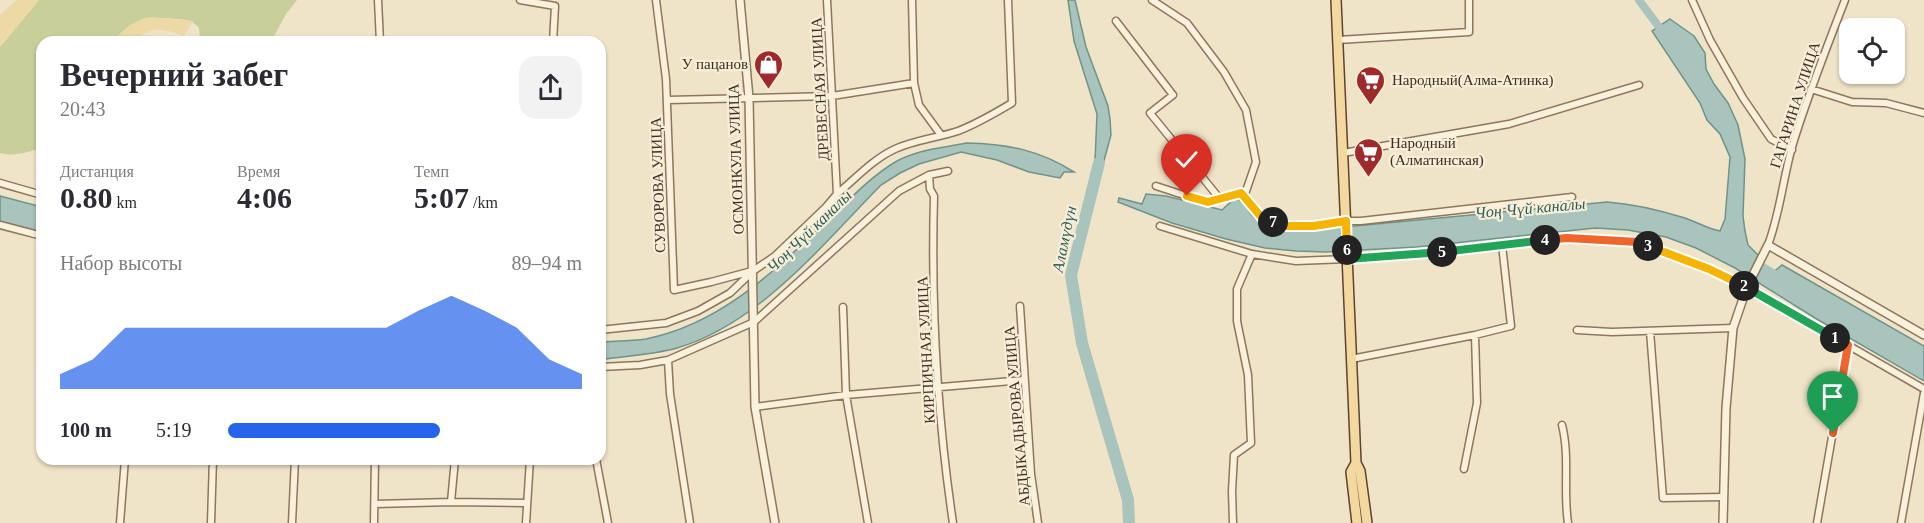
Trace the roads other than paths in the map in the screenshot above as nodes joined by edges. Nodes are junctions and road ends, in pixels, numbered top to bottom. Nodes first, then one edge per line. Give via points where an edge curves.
1 (378, 0) edge
2 (520, 0) edge
3 (656, 0) edge
4 (740, 0) edge
5 (827, 0) edge
6 (912, 0) edge
7 (1008, 0) edge
8 (1152, 0) edge
9 (1336, 0) edge
10 (1469, 0) edge
11 (1845, 0) edge
12 (1694, 2) edge
13 (555, 3) edge
14 (1116, 21) dead end
15 (380, 36) edge
16 (553, 36) edge
17 (1338, 40) junction
18 (914, 83) junction
19 (1639, 85) dead end
20 (1811, 89) junction
21 (832, 96) junction
22 (748, 98) junction
23 (668, 100) junction
24 (1924, 113) edge
25 (941, 135) junction
26 (1792, 150) junction
27 (1343, 153) junction
28 (948, 171) dead end
29 (929, 175) junction
30 (0, 183) edge
31 (1156, 186) dead end
32 (36, 193) edge
33 (837, 194) junction
34 (1244, 197) junction
35 (1572, 197) dead end
36 (1220, 199) junction
37 (1346, 222) junction
38 (0, 225) edge
39 (1160, 226) dead end
40 (36, 234) edge
41 (1502, 245) junction
42 (1768, 245) junction
43 (1252, 254) junction
44 (1347, 258) junction
45 (753, 274) junction
46 (1748, 285) junction
47 (1020, 306) dead end
48 (843, 307) dead end
49 (754, 320) junction
50 (1732, 328) junction
51 (606, 330) edge
52 (1577, 330) dead end
53 (1650, 331) junction
54 (1474, 335) junction
55 (1924, 335) edge
56 (1848, 345) junction
57 (1351, 359) junction
58 (668, 360) junction
59 (606, 367) edge
60 (1024, 380) junction
61 (939, 388) junction
62 (1924, 391) edge
63 (846, 395) junction
64 (755, 407) junction
65 (1562, 425) dead end
66 (1356, 463) junction
67 (125, 465) edge
68 (213, 465) edge
69 (295, 465) edge
70 (375, 465) edge
71 (454, 465) edge
72 (529, 465) edge
73 (597, 465) edge
74 (1464, 470) dead end
75 (1723, 497) junction
76 (451, 502) junction
77 (526, 503) junction
78 (375, 504) junction
79 (120, 523) edge
80 (211, 523) edge
81 (292, 523) edge
82 (374, 523) edge
83 (526, 523) edge
84 (608, 523) edge
85 (690, 523) edge
86 (775, 523) edge
87 (868, 523) edge
88 (953, 523) edge
89 (1038, 523) edge
90 (1233, 523) edge
91 (1356, 523) edge
92 (1367, 523) edge
93 (1568, 523) edge
94 (1724, 523) edge
95 (1817, 523) edge
96 (1901, 523) edge

1 - 15 street
2 - 13 street
3 - 23 street, СУВОРОВА УЛИЦА
4 - 22 street, ОСМОНКУЛА УЛИЦА
5 - 21 street, ДРЕВЕСНАЯ УЛИЦА
6 - 18 street
7 - 25 street via 1012,103 991,116
8 - 34 street via 1187,23 1224,72 1246,110 1256,162
9 - 17 main road
10 - 17 street via 1469,32
11 - 20 street, ГАГАРИНА УЛИЦА
12 - 26 street via 1743,98 1771,140
13 - 16 street
14 - 36 street via 1173,95 1150,113
17 - 27 main road
18 - 21 street
18 - 25 street via 919,105
19 - 27 street via 1509,124
20 - 24 street via 1852,102 1886,103
20 - 26 street, ГАГАРИНА УЛИЦА
21 - 22 street
21 - 33 street, ДРЕВЕСНАЯ УЛИЦА
22 - 23 street
22 - 45 street, ОСМОНКУЛА УЛИЦА
23 - 45 street, СУВОРОВА УЛИЦА via 674,290
25 - 33 street via 895,149
26 - 42 street, ГАГАРИНА УЛИЦА
27 - 37 main road
28 - 29 street
29 - 49 street via 899,191
29 - 61 street, КИРПИЧНАЯ УЛИЦА via 934,196
30 - 32 street
31 - 36 street via 1208,202
33 - 45 street
34 - 36 street via 1241,193
34 - 37 street via 1262,218 1287,226
35 - 37 street
37 - 44 main road
38 - 40 street
39 - 43 street
41 - 44 street
41 - 46 street via 1567,238 1638,242
41 - 54 street via 1511,326
42 - 46 street, ГАГАРИНА УЛИЦА
42 - 55 street
43 - 44 street via 1296,261
43 - 90 street via 1237,289 1237,321 1248,375 1251,443 1234,455
44 - 57 main road
45 - 49 street, ОСМОНКУЛА УЛИЦА
45 - 51 street via 698,311 666,323
46 - 50 street, ГАГАРИНА УЛИЦА
46 - 56 street
47 - 60 street, АБДЫКАДЫРОВА УЛИЦА
48 - 63 street
49 - 58 street
49 - 64 street, ОСМОНКУЛА УЛИЦА
50 - 53 street
50 - 75 street, ГАГАРИНА УЛИЦА
52 - 53 street
53 - 75 street via 1663,498
54 - 57 street
54 - 74 street via 1477,403
56 - 62 street
56 - 95 street
57 - 66 main road
58 - 59 street
58 - 85 street
60 - 61 street
60 - 89 street, АБДЫКАДЫРОВА УЛИЦА
61 - 63 street
61 - 88 street, КИРПИЧНАЯ УЛИЦА
62 - 96 street
63 - 64 street
63 - 87 street
64 - 86 street, ОСМОНКУЛА УЛИЦА
65 - 93 street
66 - 91 main road via 1351,472
66 - 92 main road
67 - 79 street
68 - 80 street
69 - 81 street
70 - 78 street
71 - 76 street
72 - 77 street
73 - 84 street
75 - 94 street, ГАГАРИНА УЛИЦА
76 - 77 street
76 - 78 street
77 - 83 street
78 - 82 street

